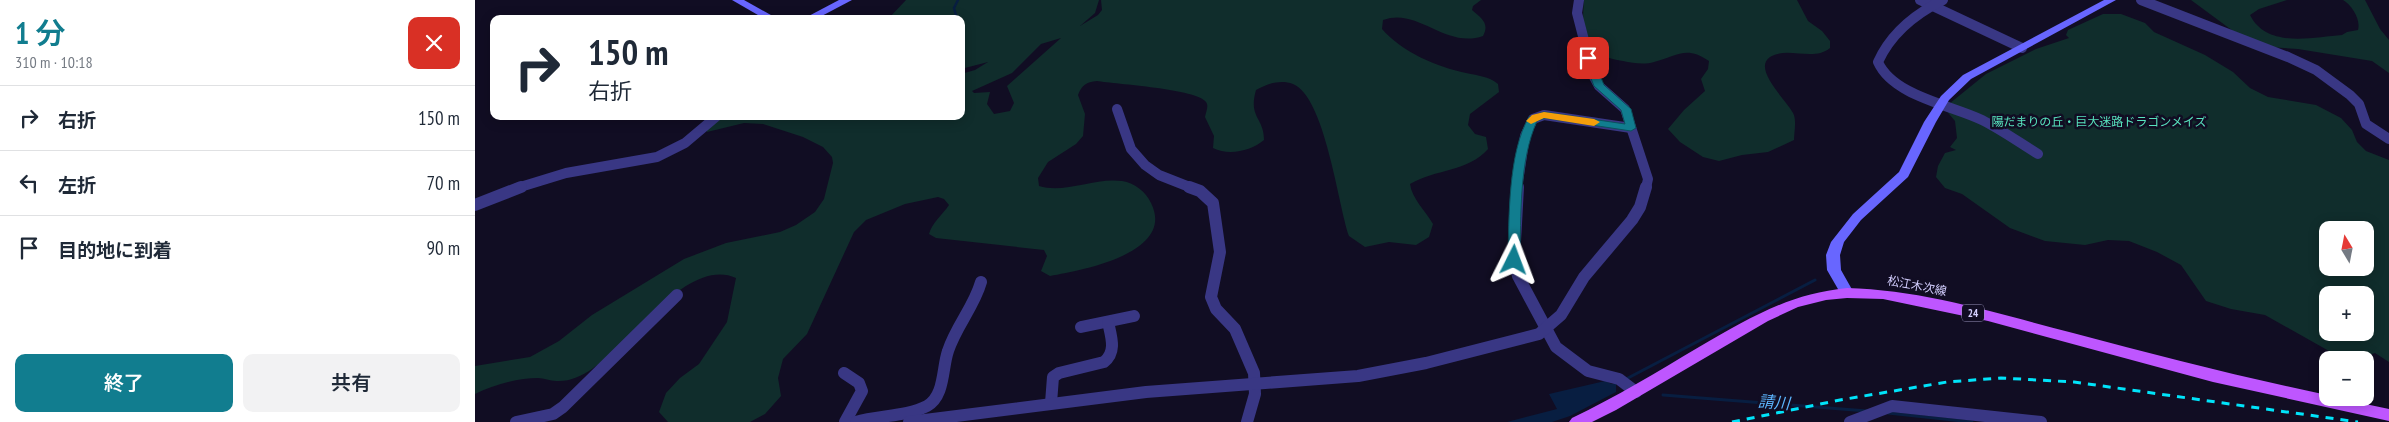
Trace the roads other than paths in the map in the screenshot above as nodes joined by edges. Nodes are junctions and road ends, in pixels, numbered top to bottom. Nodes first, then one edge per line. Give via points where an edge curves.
1 (737, 0) edge
2 (847, 0) edge
3 (1579, 0) edge
4 (1920, 0) edge
5 (1943, 0) edge
6 (2111, 0) edge
7 (2141, 0) edge
8 (1931, 5) junction
9 (765, 15) edge
10 (816, 15) edge
11 (2022, 48) junction
12 (1939, 104) junction
13 (1117, 109) dead end
14 (712, 120) edge
15 (1631, 128) junction
16 (2389, 139) edge
17 (2038, 154) dead end
18 (475, 204) edge
19 (981, 282) dead end
20 (1847, 293) junction
21 (677, 295) dead end
22 (1134, 316) dead end
23 (1108, 322) junction
24 (1081, 327) dead end
25 (1548, 328) junction
26 (844, 372) dead end
27 (1256, 383) junction
28 (1636, 392) junction
29 (1051, 403) junction
30 (2389, 415) edge
31 (516, 422) edge
32 (845, 422) edge
33 (856, 422) edge
34 (909, 422) edge
35 (1247, 422) edge
36 (1577, 422) edge
37 (1850, 422) edge
38 (2041, 422) edge

1 - 9 street
2 - 10 street
3 - 15 street via 1577,13 1593,75 1599,86 1625,109
4 - 8 street
5 - 8 street
6 - 11 street
7 - 16 street via 2310,67 2357,102 2365,123
8 - 11 street
8 - 12 street via 1887,43 1878,62 1880,72 1885,76
11 - 12 street via 1955,86
12 - 17 street via 1976,117
12 - 20 street via 1904,174 1849,224 1837,241 1833,268
13 - 27 street via 1131,149 1145,165 1159,175 1200,191 1213,203 1220,252 1211,297 1216,309 1235,329
14 - 18 street via 683,144 662,154 641,161 543,178
15 - 25 street via 1648,179 1647,191 1636,215 1582,279 1558,321
15 - 25 street via 1544,115 1535,117 1528,128 1516,198 1514,260 1517,276
19 - 33 street via 973,306 949,346 934,400 923,408
20 - 28 main road, 松江木次線 / 24 via 1794,303 1763,317
20 - 30 main road, 松江木次線 / 24 via 1883,294 1988,316 2213,376
21 - 31 street via 557,412
22 - 23 street
23 - 24 street
23 - 29 street via 1110,358 1055,374 1051,379
25 - 27 street via 1539,334 1382,373
25 - 28 street via 1556,347 1588,371 1619,379
26 - 32 street via 859,383 862,391
27 - 29 street
27 - 35 street
28 - 36 main road, 松江木次線 / 24
29 - 34 street
37 - 38 street via 1892,406

